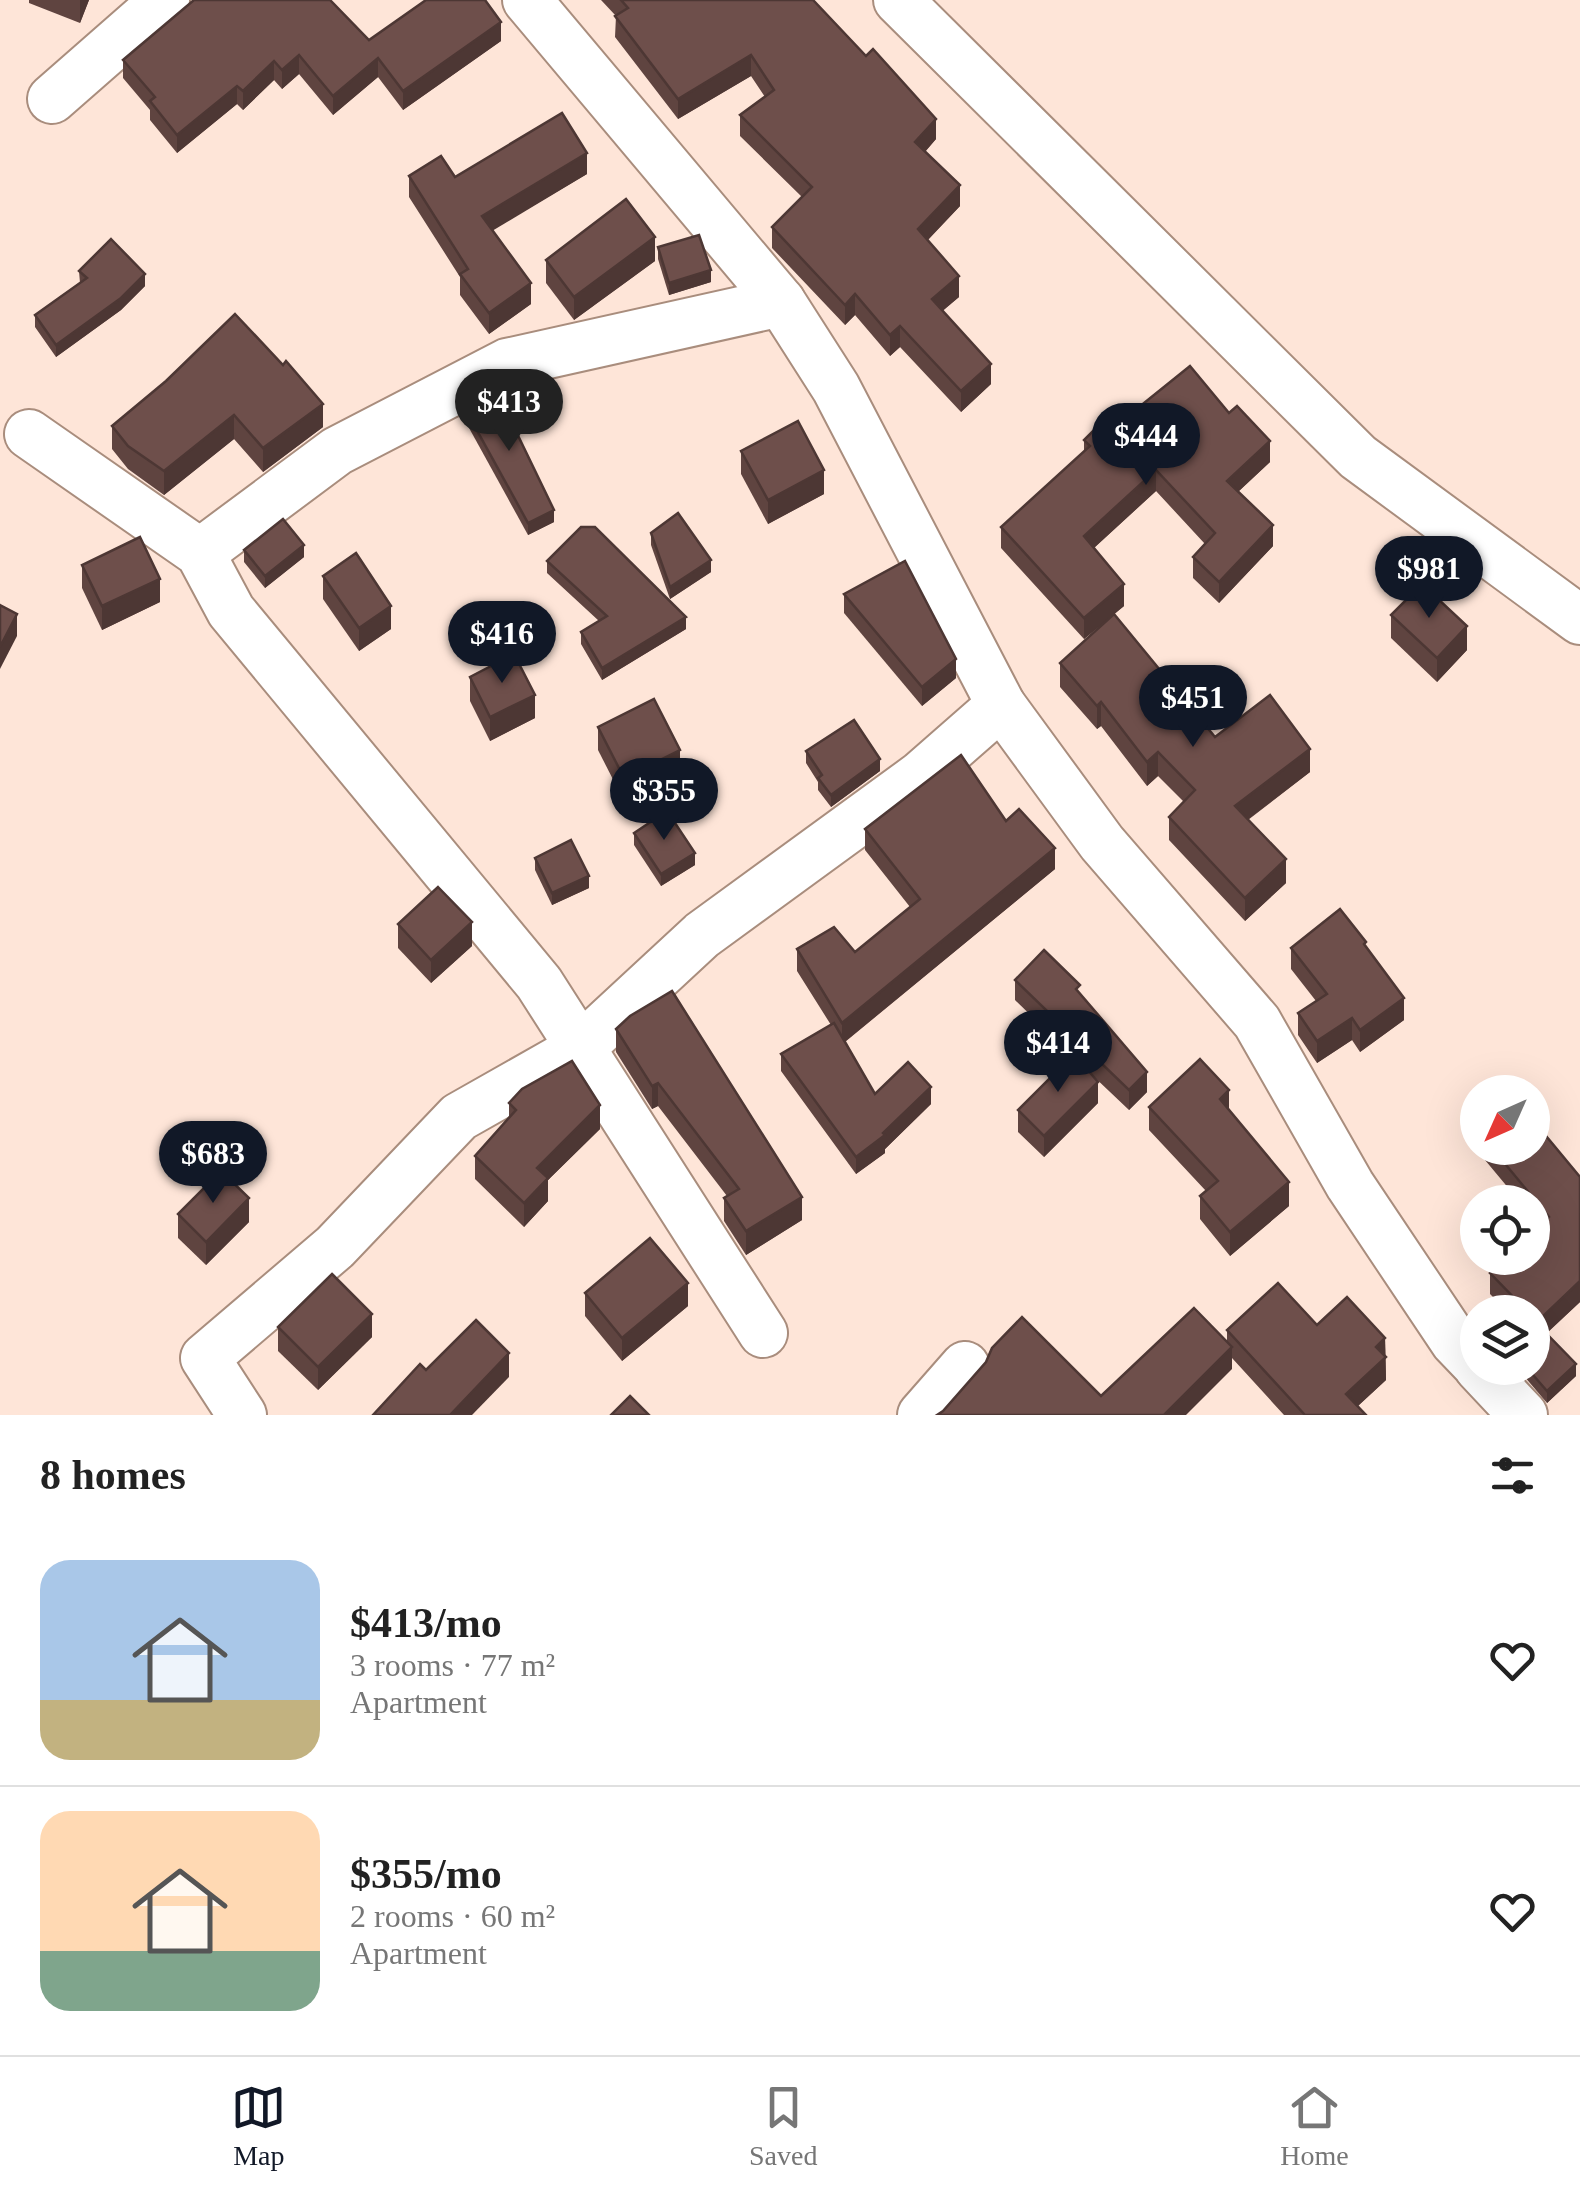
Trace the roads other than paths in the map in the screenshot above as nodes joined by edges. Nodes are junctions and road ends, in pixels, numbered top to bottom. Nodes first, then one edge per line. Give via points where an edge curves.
1 (165, 0) edge
2 (527, 0) edge
3 (898, 0) edge
4 (52, 99) dead end
5 (780, 302) junction
6 (29, 434) dead end
7 (200, 552) junction
8 (1580, 620) edge
9 (1001, 705) junction
10 (579, 1049) junction
11 (763, 1333) dead end
12 (1460, 1347) edge
13 (965, 1366) dead end
14 (1495, 1385) edge
15 (242, 1415) edge
16 (922, 1415) edge
17 (1523, 1415) edge

1 - 4 street
2 - 5 street
3 - 8 street via 1358,457
5 - 7 street via 507,363 338,451
5 - 9 street via 836,388
6 - 7 street
7 - 10 street via 232,611 539,983
9 - 10 street via 920,776 702,935
9 - 12 street via 1102,843 1257,1022 1350,1186
10 - 11 street
10 - 15 street via 459,1117 335,1247 205,1358
13 - 16 street
14 - 17 street

